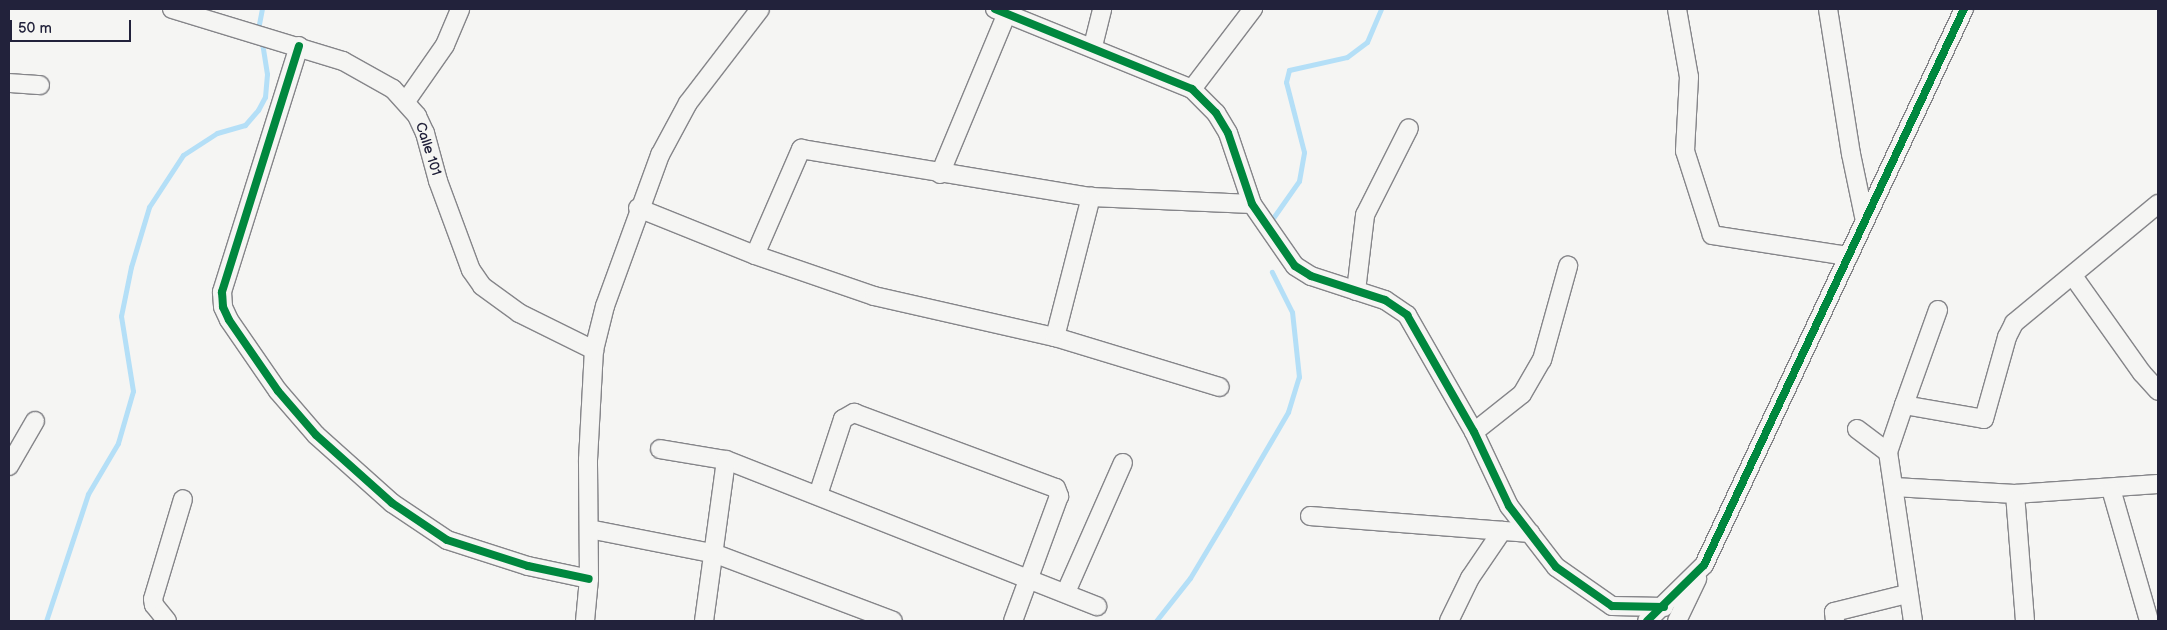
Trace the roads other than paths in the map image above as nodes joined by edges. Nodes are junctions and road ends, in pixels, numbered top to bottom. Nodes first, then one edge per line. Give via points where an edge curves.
1 (172, 9) edge
2 (460, 9) edge
3 (760, 9) edge
4 (1102, 9) edge
5 (1253, 9) edge
6 (1677, 9) edge
7 (1828, 9) edge
8 (1964, 9) edge
9 (1001, 11) edge
10 (299, 46) junction
11 (1093, 46) junction
12 (9, 83) edge
13 (40, 85) dead end
14 (1192, 89) junction
15 (406, 101) junction
16 (1409, 128) dead end
17 (940, 174) junction
18 (1090, 197) junction
19 (1252, 204) junction
20 (2158, 204) edge
21 (638, 208) junction
22 (1865, 221) junction
23 (755, 255) junction
24 (1848, 256) junction
25 (1568, 266) dead end
26 (2073, 276) junction
27 (1356, 291) junction
28 (1938, 310) dead end
29 (1055, 336) junction
30 (594, 350) junction
31 (1220, 387) dead end
32 (2158, 391) edge
33 (1904, 405) junction
34 (35, 421) dead end
35 (1857, 429) dead end
36 (1474, 432) junction
37 (660, 449) dead end
38 (1888, 452) junction
39 (726, 460) junction
40 (1123, 463) dead end
41 (9, 466) edge
42 (2158, 484) edge
43 (1894, 487) junction
44 (2111, 489) junction
45 (2015, 494) junction
46 (818, 495) junction
47 (183, 499) dead end
48 (1310, 516) dead end
49 (589, 529) junction
50 (1502, 531) junction
51 (1530, 533) junction
52 (716, 554) junction
53 (1704, 566) junction
54 (1029, 577) junction
55 (589, 579) junction
56 (1066, 592) junction
57 (1907, 594) junction
58 (1097, 606) dead end
59 (1664, 607) junction
60 (1681, 620) edge
61 (168, 621) edge
62 (585, 621) edge
63 (704, 621) edge
64 (892, 621) edge
65 (1013, 621) edge
66 (1449, 621) edge
67 (1647, 621) edge
68 (1835, 621) edge
69 (1913, 621) edge
70 (2025, 621) edge
71 (2149, 621) edge

1 - 10 street, Calle 101
2 - 15 street via 445,45
3 - 21 street via 688,103 660,155
4 - 11 street
5 - 14 street
6 - 24 street via 1690,77 1686,151 1712,236
7 - 22 street
8 - 22 street
9 - 11 street
9 - 17 street
10 - 15 street, Calle 101 via 369,73
10 - 55 street via 222,292 223,307 229,320 278,391 316,435 392,503 447,540 528,566
11 - 14 street
12 - 13 street
14 - 19 street via 1216,113 1228,133
15 - 30 street, Calle 101 via 425,133 438,181 471,270 482,286 519,313
16 - 27 street via 1365,215
17 - 18 street
17 - 23 street via 801,149
18 - 19 street
18 - 29 street
19 - 27 street via 1295,266 1311,276
20 - 26 street
21 - 23 street
21 - 30 street via 605,306
22 - 24 street
23 - 29 street via 880,298
24 - 53 street
25 - 36 street via 1542,360 1522,394
26 - 32 street
26 - 33 street via 2026,310 2014,323 2007,337 1984,419
27 - 36 street via 1385,300 1406,315
28 - 33 street
29 - 31 street
30 - 49 street via 588,460
33 - 38 street
34 - 41 street
35 - 38 street
36 - 51 street via 1509,506
37 - 39 street
38 - 43 street
39 - 46 street
39 - 52 street
40 - 56 street
42 - 44 street
43 - 45 street
43 - 57 street
44 - 45 street
44 - 71 street
45 - 70 street
46 - 54 street
46 - 54 street via 843,419 854,413 1056,488 1059,496
47 - 61 street via 153,599 154,606
48 - 50 street
49 - 52 street
49 - 55 street
50 - 51 street
50 - 66 street via 1470,578
51 - 59 street via 1556,566 1612,606
52 - 63 street
52 - 64 street
53 - 59 street
53 - 60 street
54 - 56 street
54 - 65 street
55 - 62 street
56 - 58 street
57 - 68 street via 1834,612
57 - 69 street
59 - 67 street

